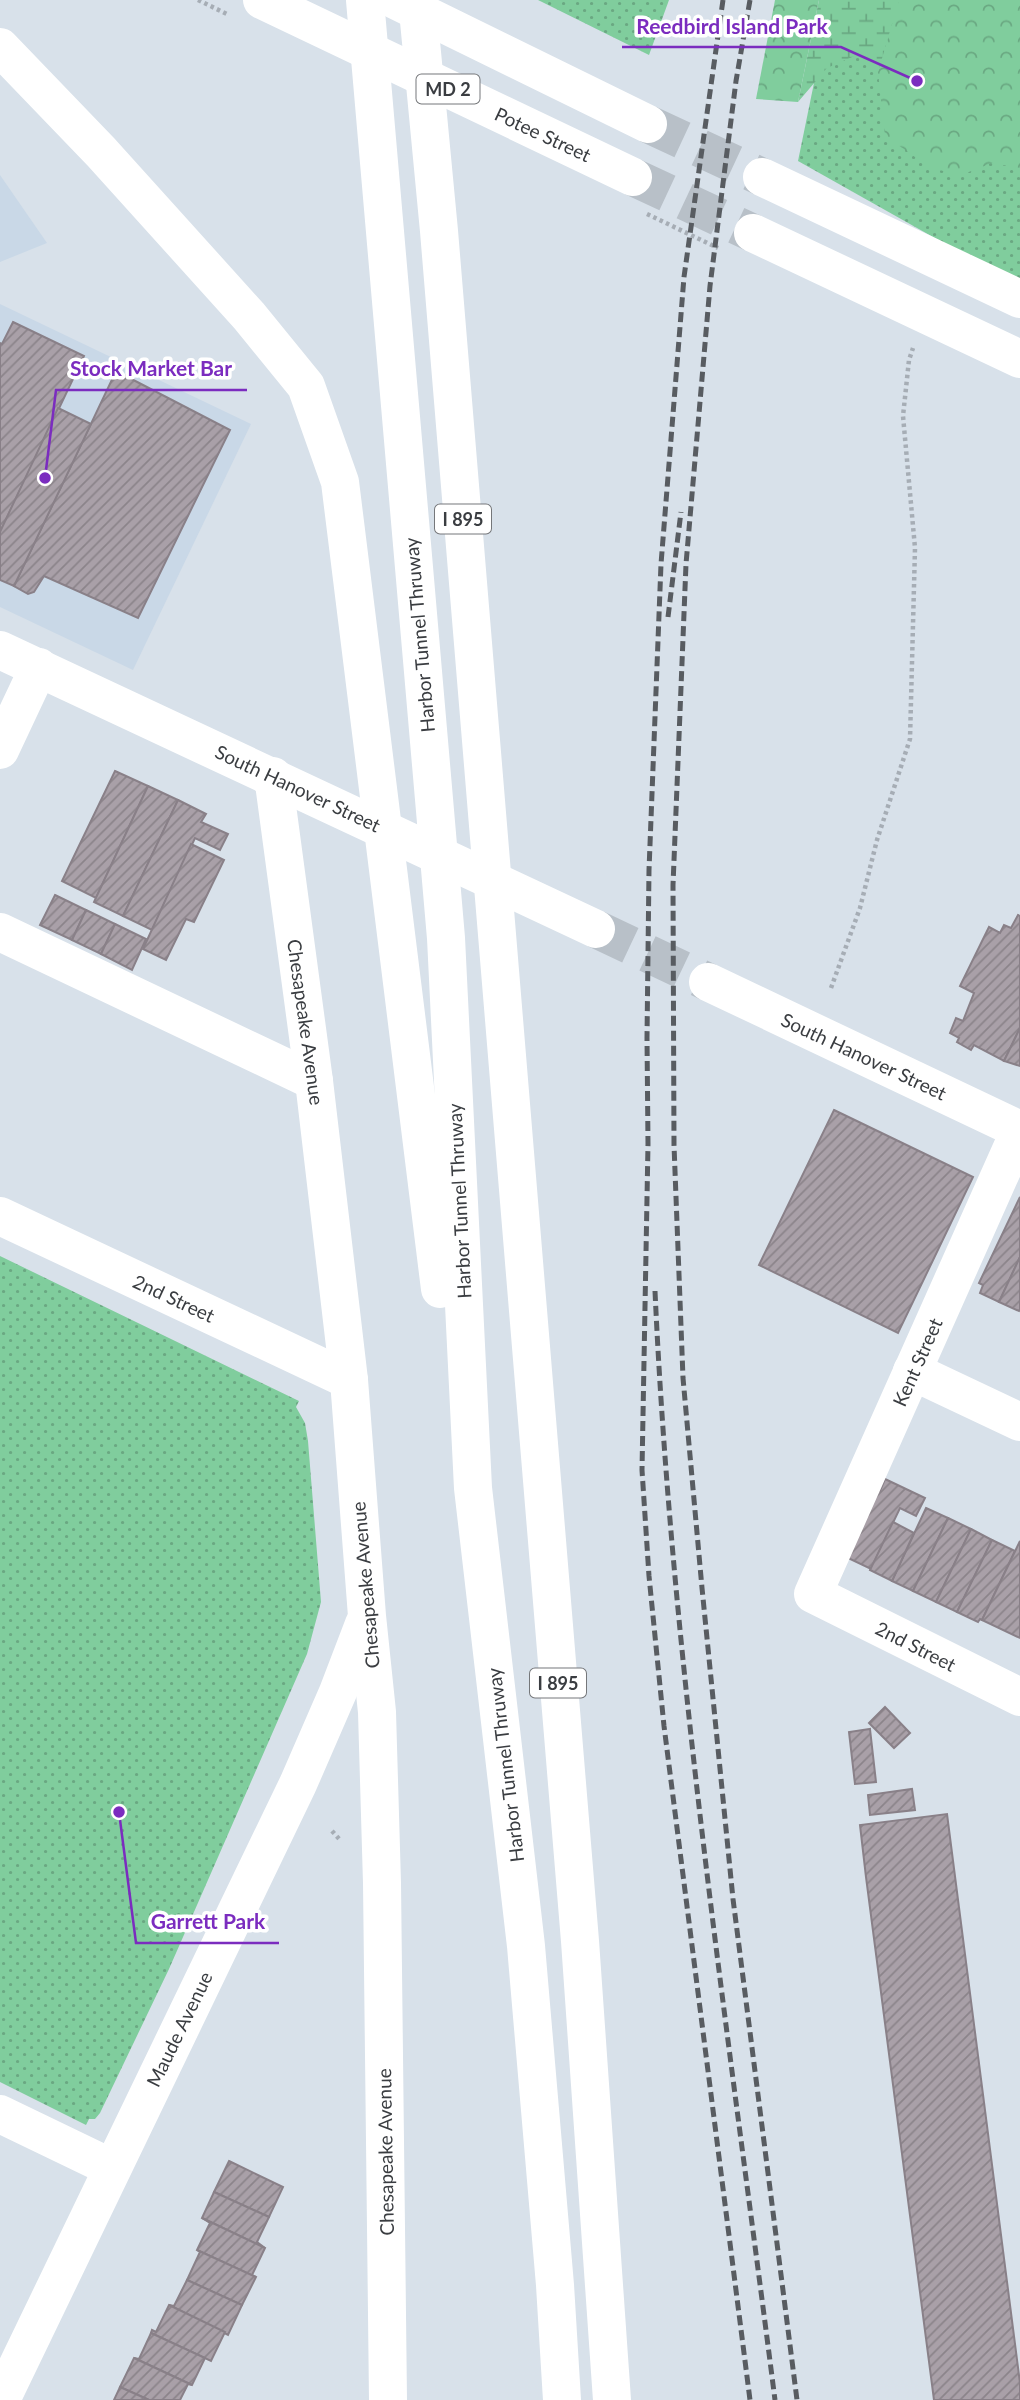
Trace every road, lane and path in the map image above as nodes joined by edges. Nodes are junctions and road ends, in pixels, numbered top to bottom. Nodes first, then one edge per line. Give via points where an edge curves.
1 (262, 0) edge
2 (365, 0) edge
3 (395, 0) edge
4 (418, 0) edge
5 (0, 47) edge
6 (648, 124) tunnel mouth
7 (762, 177) tunnel mouth
8 (639, 195) joint
9 (742, 243) joint
10 (1020, 299) edge
11 (915, 342) dead end
12 (1020, 359) edge
13 (0, 650) edge
14 (39, 667) junction
15 (0, 751) edge
16 (273, 776) junction
17 (596, 929) tunnel mouth
18 (0, 932) edge
19 (708, 982) tunnel mouth
20 (831, 988) dead end
21 (314, 1081) junction
22 (1020, 1130) edge
23 (0, 1216) edge
24 (912, 1371) junction
25 (349, 1380) junction
26 (1020, 1422) edge
27 (473, 1488) junction
28 (813, 1594) joint
29 (367, 1616) junction
30 (1020, 1697) edge
31 (0, 2114) edge
32 (112, 2168) junction
33 (5, 2376) edge
34 (388, 2400) edge
35 (562, 2400) edge
36 (612, 2400) edge

1 - 8 main road, Potee Street / MD 2
2 - 27 main road, Harbor Tunnel Thruway / I 895 via 446,938
3 - 6 main road
4 - 36 main road, I 895 via 580,1941
5 - 27 main road via 101,152 306,386 340,482 446,1343
7 - 10 main road
8 - 9 path
9 - 12 main road
11 - 20 path via 903,416 915,548 910,739
13 - 14 main road, South Hanover Street
14 - 15 main road
14 - 16 main road, South Hanover Street
16 - 17 main road, South Hanover Street
16 - 21 main road, Chesapeake Avenue
18 - 21 main road
19 - 22 main road, South Hanover Street
21 - 25 main road, Chesapeake Avenue
22 - 24 main road, Kent Street
23 - 25 main road, 2nd Street
24 - 26 main road
24 - 28 main road, Kent Street
25 - 29 main road, Chesapeake Avenue
27 - 35 main road, Harbor Tunnel Thruway / I 895 via 526,1946
28 - 30 main road, 2nd Street
29 - 32 main road, Maude Avenue via 299,1784
29 - 34 main road, Chesapeake Avenue via 377,1712 382,1870
31 - 32 main road
32 - 33 main road, Maude Avenue

